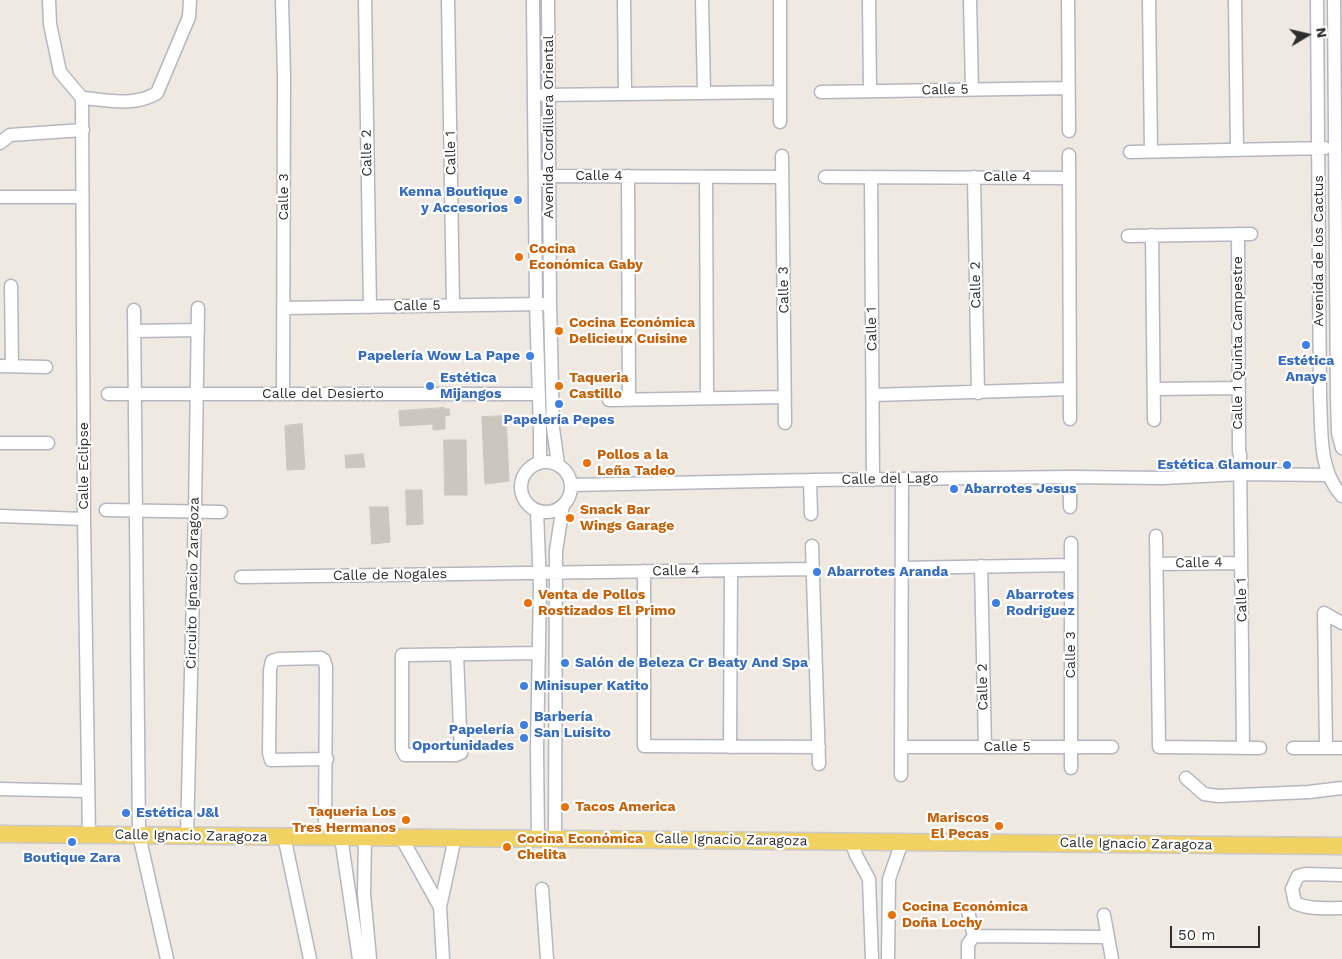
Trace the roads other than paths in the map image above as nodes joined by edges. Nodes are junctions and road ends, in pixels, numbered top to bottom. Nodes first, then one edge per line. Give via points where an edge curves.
1 (49, 0) edge
2 (190, 0) edge
3 (282, 0) edge
4 (365, 0) edge
5 (448, 0) edge
6 (533, 0) edge
7 (548, 0) edge
8 (624, 0) edge
9 (702, 0) edge
10 (780, 0) edge
11 (869, 0) edge
12 (970, 0) edge
13 (1068, 0) edge
14 (1149, 0) edge
15 (1235, 0) edge
16 (1317, 0) edge
17 (1334, 0) edge
18 (1069, 88) junction
19 (972, 90) junction
20 (870, 91) junction
21 (780, 92) junction
22 (821, 92) dead end
23 (704, 93) junction
24 (625, 94) junction
25 (549, 95) junction
26 (533, 96) junction
27 (82, 98) junction
28 (780, 122) dead end
29 (83, 130) junction
30 (1069, 131) dead end
31 (0, 142) edge
32 (1338, 146) edge
33 (1319, 148) junction
34 (1237, 150) junction
35 (1130, 152) dead end
36 (1151, 152) junction
37 (1069, 155) dead end
38 (782, 156) dead end
39 (535, 176) junction
40 (550, 176) junction
41 (628, 176) junction
42 (706, 177) junction
43 (782, 177) junction
44 (825, 177) dead end
45 (871, 177) junction
46 (974, 177) junction
47 (1069, 178) junction
48 (82, 197) junction
49 (0, 198) edge
50 (1152, 235) junction
51 (1128, 236) dead end
52 (11, 286) dead end
53 (536, 304) junction
54 (550, 304) junction
55 (453, 305) junction
56 (370, 307) junction
57 (198, 308) dead end
58 (284, 308) junction
59 (134, 310) dead end
60 (198, 330) junction
61 (135, 331) junction
62 (6, 366) edge
63 (46, 367) dead end
64 (1240, 388) junction
65 (1070, 389) junction
66 (1154, 389) junction
67 (978, 393) junction
68 (108, 394) dead end
69 (134, 394) junction
70 (197, 394) junction
71 (284, 394) junction
72 (539, 394) junction
73 (873, 395) junction
74 (785, 397) junction
75 (1339, 397) edge
76 (707, 398) junction
77 (1320, 398) junction
78 (609, 400) dead end
79 (629, 400) junction
80 (1070, 419) dead end
81 (1154, 420) dead end
82 (785, 424) dead end
83 (0, 443) edge
84 (48, 443) dead end
85 (1342, 448) edge
86 (1239, 452) joint
87 (540, 462) junction
88 (558, 464) junction
89 (1240, 474) junction
90 (1328, 475) junction
91 (1070, 477) junction
92 (902, 479) junction
93 (810, 480) junction
94 (873, 480) junction
95 (571, 485) junction
96 (1342, 496) edge
97 (563, 505) junction
98 (1070, 507) dead end
99 (106, 510) dead end
100 (136, 510) junction
101 (196, 511) junction
102 (538, 511) junction
103 (222, 512) dead end
104 (811, 514) dead end
105 (0, 516) edge
106 (84, 519) junction
107 (1156, 536) dead end
108 (1071, 543) dead end
109 (812, 546) dead end
110 (1241, 563) junction
111 (1156, 564) junction
112 (1070, 565) junction
113 (981, 566) junction
114 (902, 568) junction
115 (813, 569) junction
116 (731, 570) junction
117 (644, 572) junction
118 (539, 573) junction
119 (556, 573) junction
120 (241, 577) dead end
121 (1342, 623) edge
122 (539, 653) junction
123 (457, 654) junction
124 (730, 747) junction
125 (819, 747) junction
126 (901, 747) junction
127 (985, 747) junction
128 (1072, 747) junction
129 (1112, 747) dead end
130 (1243, 748) junction
131 (1260, 748) dead end
132 (1294, 748) dead end
133 (1326, 748) junction
134 (1342, 748) edge
135 (537, 750) junction
136 (556, 750) junction
137 (326, 759) junction
138 (820, 764) dead end
139 (1072, 768) dead end
140 (901, 775) dead end
141 (1186, 778) dead end
142 (1342, 788) edge
143 (0, 789) edge
144 (87, 791) junction
145 (0, 834) edge
146 (89, 835) junction
147 (138, 835) junction
148 (187, 835) junction
149 (284, 836) junction
150 (333, 837) junction
151 (365, 837) junction
152 (401, 837) junction
153 (455, 838) junction
154 (538, 838) junction
155 (556, 839) junction
156 (850, 841) junction
157 (902, 842) junction
158 (1342, 846) edge
159 (1342, 875) edge
160 (869, 879) junction
161 (889, 879) junction
162 (542, 889) dead end
163 (364, 894) junction
164 (350, 895) junction
165 (440, 907) junction
166 (1342, 908) edge
167 (968, 911) dead end
168 (1104, 915) dead end
169 (974, 936) junction
170 (1108, 937) junction
171 (167, 959) edge
172 (310, 959) edge
173 (359, 959) edge
174 (370, 959) edge
175 (443, 959) edge
176 (547, 959) edge
177 (872, 959) edge
178 (888, 959) edge
179 (968, 959) edge
180 (1112, 959) edge

1 - 27 street via 50,24 60,72
2 - 27 street via 189,17 157,93 146,99 127,102
3 - 58 street, Calle 3
4 - 56 street, Calle 2
5 - 55 street, Calle 1
6 - 26 street, Avenida Cordillera Oriental
7 - 25 street, Avenida Cordillera Oriental
8 - 24 street
9 - 23 street
10 - 21 street
11 - 20 street
12 - 19 street
13 - 18 street
14 - 36 street
15 - 34 street
16 - 33 street, Avenida de los Cactus
17 - 32 street, Avenida de los Cactus
18 - 19 street, Calle 5
18 - 30 street
19 - 20 street, Calle 5
20 - 22 street, Calle 5
21 - 23 street
21 - 28 street
23 - 24 street
24 - 25 street
25 - 26 street
25 - 40 street, Avenida Cordillera Oriental
26 - 39 street, Avenida Cordillera Oriental
27 - 29 street, Calle Eclipse
29 - 31 street via 10,135
29 - 48 street, Calle Eclipse
32 - 33 street
32 - 75 street, Avenida de los Cactus
33 - 34 street
33 - 77 street, Avenida de los Cactus
34 - 36 street
35 - 36 street
37 - 47 street
38 - 43 street, Calle 3
39 - 40 street, Calle 4
39 - 53 street, Avenida Cordillera Oriental
40 - 41 street, Calle 4
40 - 54 street, Avenida Cordillera Oriental
41 - 42 street, Calle 4
41 - 79 street
42 - 43 street, Calle 4
42 - 76 street
43 - 74 street, Calle 3
44 - 45 street, Calle 4
45 - 46 street, Calle 4
45 - 73 street, Calle 1
46 - 47 street, Calle 4
46 - 67 street, Calle 2
47 - 65 street
48 - 49 street
48 - 106 street, Calle Eclipse
50 - 51 street
50 - 64 street, Calle 1 Quinta Campestre via 1244,234
50 - 66 street
52 - 62 street
53 - 54 street, Calle 5
53 - 55 street, Calle 5
53 - 72 street, Avenida Cordillera Oriental
54 - 88 street, Avenida Cordillera Oriental via 553,428
55 - 56 street, Calle 5
56 - 58 street, Calle 5
57 - 60 street, Circuito Ignacio Zaragoza
58 - 71 street, Calle 3
59 - 61 street
60 - 61 street
60 - 70 street, Circuito Ignacio Zaragoza
61 - 69 street
62 - 63 street
64 - 66 street
64 - 86 street, Calle 1 Quinta Campestre
65 - 67 street
65 - 80 street
66 - 81 street
67 - 73 street
68 - 69 street, Calle del Desierto
69 - 70 street, Calle del Desierto
69 - 100 street
70 - 71 street, Calle del Desierto
70 - 101 street, Circuito Ignacio Zaragoza
71 - 72 street, Calle del Desierto
72 - 87 street, Avenida Cordillera Oriental
73 - 94 street, Calle 1
74 - 76 street
74 - 82 street, Calle 3
75 - 77 street
75 - 85 street, Avenida de los Cactus via 1338,433
76 - 79 street
77 - 90 street, Avenida de los Cactus
78 - 79 street
83 - 84 street
86 - 89 street, Calle 1
87 - 88 street
87 - 102 street via 524,472 520,490 523,499
88 - 95 street via 565,470
89 - 90 street, Calle del Lago
89 - 91 street, Calle del Lago via 1163,478
89 - 110 street, Calle 1
90 - 96 street, Avenida de los Cactus
91 - 92 street, Calle del Lago
91 - 98 street
92 - 94 street, Calle del Lago
92 - 114 street
93 - 94 street, Calle del Lago
93 - 95 street, Calle del Lago
93 - 104 street
95 - 97 street via 569,497
97 - 102 street via 556,510
97 - 119 street
99 - 100 street
100 - 101 street
100 - 147 street
101 - 103 street
101 - 148 street, Circuito Ignacio Zaragoza
102 - 118 street
105 - 106 street
106 - 144 street, Calle Eclipse
107 - 111 street
108 - 112 street, Calle 3
109 - 115 street
110 - 111 street, Calle 4
110 - 130 street, Calle 1
111 - 130 street via 1159,747
112 - 113 street
112 - 128 street, Calle 3
113 - 114 street
113 - 127 street, Calle 2
114 - 126 street
115 - 116 street, Calle 4
115 - 125 street
116 - 117 street, Calle 4
116 - 124 street
117 - 119 street, Calle 4
117 - 124 street via 644,746
118 - 119 street, Calle 4
118 - 120 street, Calle de Nogales
118 - 122 street
119 - 136 street
121 - 133 street via 1324,613
122 - 123 street
122 - 135 street
123 - 123 street via 402,655 402,749 405,755 461,753
124 - 125 street
125 - 138 street
126 - 127 street, Calle 5
126 - 140 street
127 - 128 street, Calle 5
128 - 129 street, Calle 5
128 - 139 street, Calle 3
130 - 131 street
132 - 133 street
133 - 134 street
135 - 136 street
135 - 154 street
136 - 155 street
137 - 137 street via 324,660 278,658 272,662 270,670 271,760
137 - 150 street
141 - 142 street via 1204,794 1218,796
143 - 144 street
144 - 146 street, Calle Eclipse
145 - 146 main road, Calle Ignacio Zaragoza
146 - 147 main road, Calle Ignacio Zaragoza
147 - 148 main road, Calle Ignacio Zaragoza
147 - 171 street
148 - 149 main road, Calle Ignacio Zaragoza
149 - 150 main road, Calle Ignacio Zaragoza
149 - 172 street
150 - 151 main road, Calle Ignacio Zaragoza
150 - 164 street
151 - 152 main road, Calle Ignacio Zaragoza
151 - 163 street
152 - 153 main road, Calle Ignacio Zaragoza
152 - 165 street
153 - 154 main road, Calle Ignacio Zaragoza
153 - 165 street
154 - 155 main road, Calle Ignacio Zaragoza
155 - 156 main road, Calle Ignacio Zaragoza
156 - 157 main road, Calle Ignacio Zaragoza
156 - 160 street
157 - 158 main road, Calle Ignacio Zaragoza
157 - 161 street
159 - 166 street via 1305,874 1298,876 1292,889 1295,903 1302,906
160 - 161 street
160 - 177 street
161 - 178 street
162 - 176 street
163 - 164 street
163 - 174 street
164 - 173 street
165 - 175 street
167 - 169 street
168 - 170 street
169 - 170 street
169 - 179 street via 968,944
170 - 180 street

